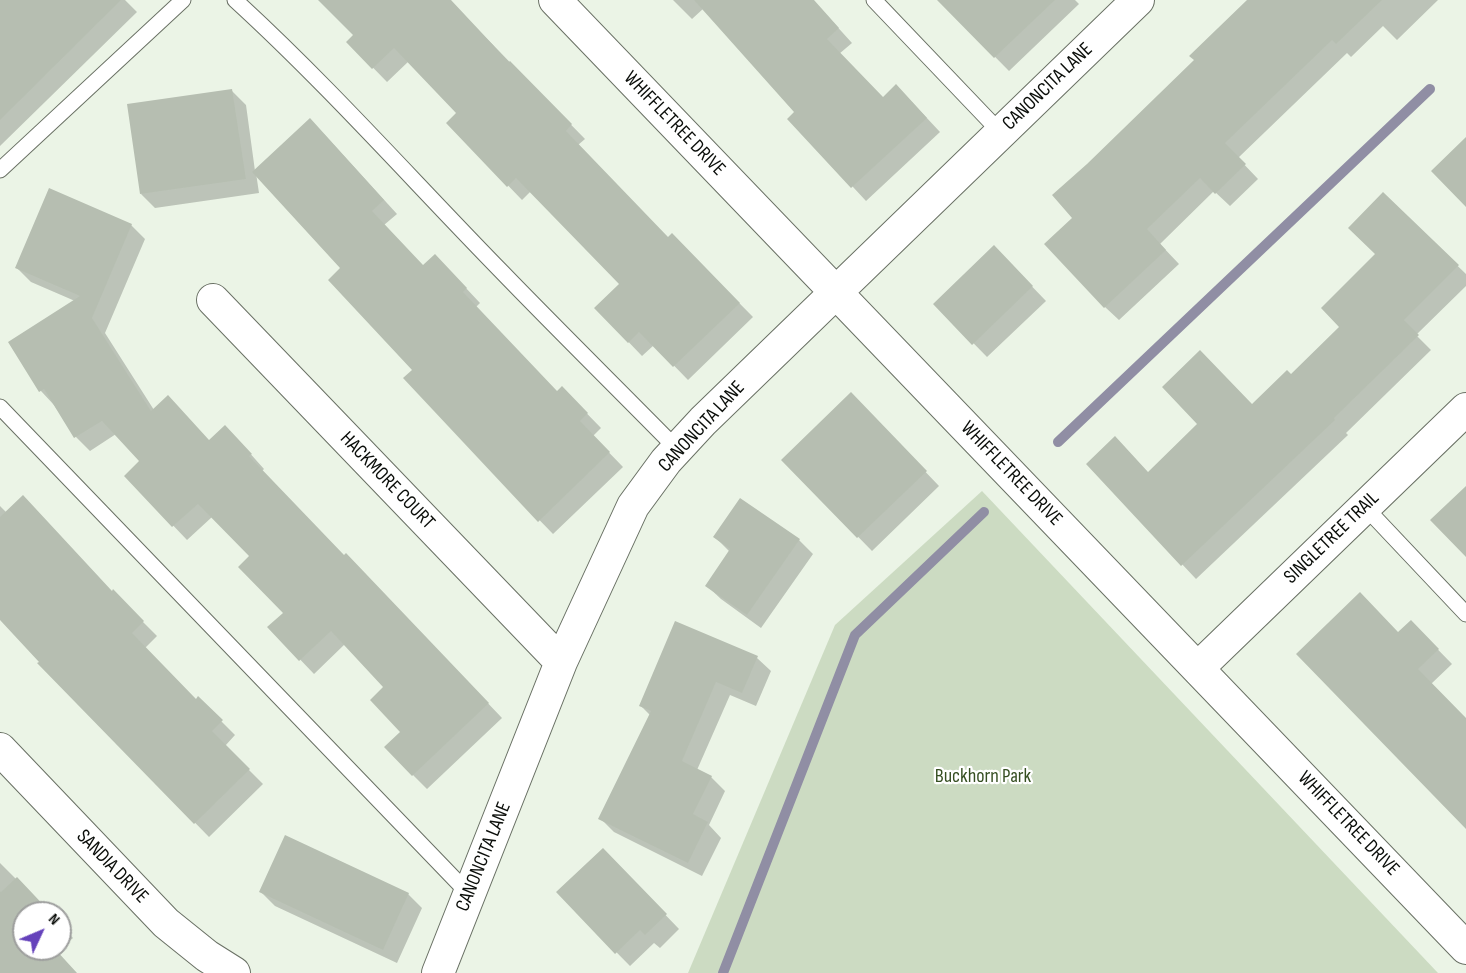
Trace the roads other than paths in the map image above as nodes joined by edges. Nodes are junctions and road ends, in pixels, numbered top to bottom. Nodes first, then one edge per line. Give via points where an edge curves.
1 (183, 0) edge
2 (235, 0) edge
3 (555, 0) edge
4 (874, 0) edge
5 (1138, 0) edge
6 (1001, 133) junction
7 (0, 170) edge
8 (837, 293) junction
9 (213, 300) dead end
10 (0, 407) edge
11 (1466, 409) edge
12 (678, 449) junction
13 (1365, 507) junction
14 (1466, 614) edge
15 (561, 662) junction
16 (1198, 668) junction
17 (0, 749) edge
18 (469, 894) junction
19 (1466, 948) edge
20 (234, 973) edge
21 (438, 973) edge

1 - 7 lane
2 - 12 lane via 285,46 501,272
3 - 8 street, WHIFFLETREE DRIVE
4 - 6 lane
5 - 6 street, CANONCITA LANE
6 - 8 street, CANONCITA LANE
8 - 12 street, CANONCITA LANE
8 - 16 street, WHIFFLETREE DRIVE
9 - 15 street, HACKMORE COURT
10 - 18 lane
11 - 13 street, SINGLETREE TRAIL
12 - 15 street, CANONCITA LANE via 633,506
13 - 14 lane
13 - 16 street, SINGLETREE TRAIL
15 - 18 street, CANONCITA LANE
16 - 19 street, WHIFFLETREE DRIVE
17 - 20 street, SANDIA DRIVE via 166,923
18 - 21 street, CANONCITA LANE

